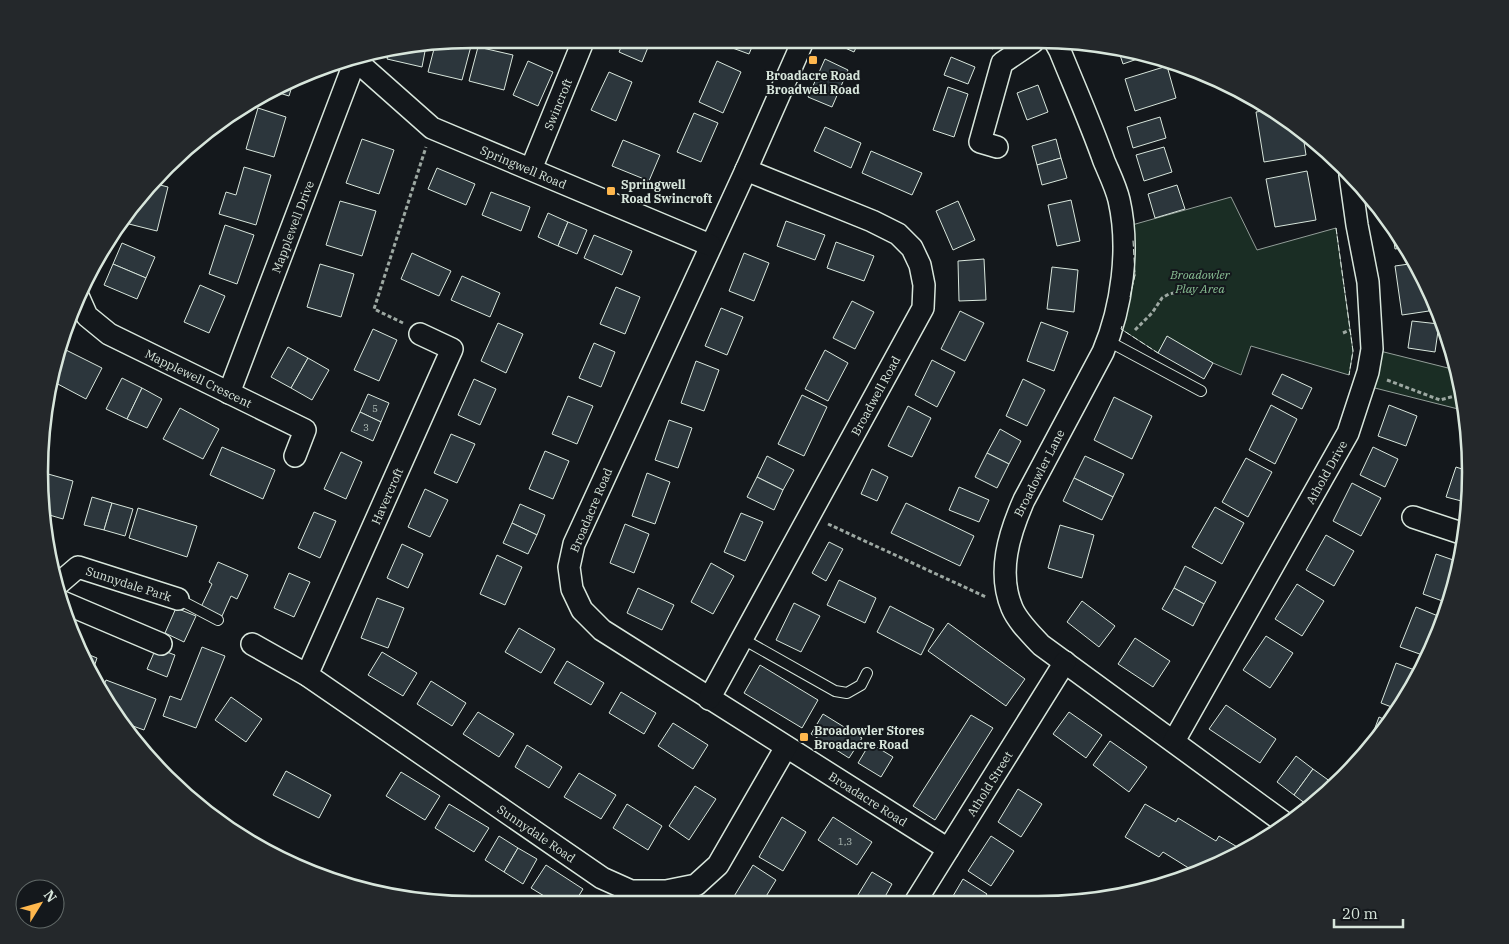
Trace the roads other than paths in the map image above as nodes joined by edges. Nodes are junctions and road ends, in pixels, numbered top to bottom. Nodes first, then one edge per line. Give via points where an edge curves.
1 (580, 48) edge
2 (800, 48) edge
3 (1024, 48) edge
4 (1058, 48) edge
5 (359, 63) edge
6 (352, 65) edge
7 (997, 147) dead end
8 (531, 169) junction
9 (746, 170) junction
10 (1352, 188) edge
11 (710, 245) junction
12 (82, 305) edge
13 (420, 334) road end
14 (1114, 345) junction
15 (1201, 391) dead end
16 (229, 394) junction
17 (295, 456) dead end
18 (1413, 517) dead end
19 (1457, 532) edge
20 (62, 581) edge
21 (178, 599) joint
22 (69, 605) edge
23 (218, 620) dead end
24 (741, 638) junction
25 (161, 644) dead end
26 (252, 644) dead end
27 (1065, 662) junction
28 (867, 673) dead end
29 (307, 675) junction
30 (708, 698) junction
31 (1174, 742) junction
32 (786, 747) junction
33 (1280, 820) edge
34 (948, 849) junction
35 (630, 896) edge
36 (638, 896) edge
37 (919, 896) edge

1 - 8 street, Swincroft
2 - 9 street, Broadacre Road
3 - 7 street via 1002,63 980,142
4 - 14 street, Broadowler Lane via 1119,199 1123,235 1122,276
5 - 8 street, Springwell Road via 432,128
6 - 16 street, Mapplewell Drive
8 - 11 street, Springwell Road
9 - 11 street, Broadacre Road
9 - 24 street, Broadwell Road via 898,234 912,248 920,265 924,286 923,308
10 - 31 street, Athold Drive via 1368,282 1372,349 1368,372 1348,433
11 - 30 street, Broadacre Road via 574,544 568,567 572,588 582,610 602,630
12 - 16 street, Mapplewell Crescent via 87,316 109,334
13 - 29 street, Havercroft via 452,349
14 - 15 lane
14 - 27 street, Broadowler Lane via 1024,500 1013,523 1005,566 1006,588 1013,609 1041,645
16 - 17 street, Mapplewell Crescent via 305,430
18 - 19 street
20 - 21 street, Sunnydale Park via 78,567
21 - 23 lane
22 - 25 street
24 - 28 lane via 835,691 848,693 861,685
24 - 30 street, Broadwell Road
26 - 29 street, Sunnydale Road
27 - 31 street, Broadowler Lane
27 - 34 street, Athold Street
29 - 35 street, Sunnydale Road
30 - 32 street, Broadacre Road
31 - 33 street, Broadowler Lane
32 - 34 street, Broadacre Road
32 - 36 street, Sunnydale Road via 718,865 696,885
34 - 37 street, Athold Street

